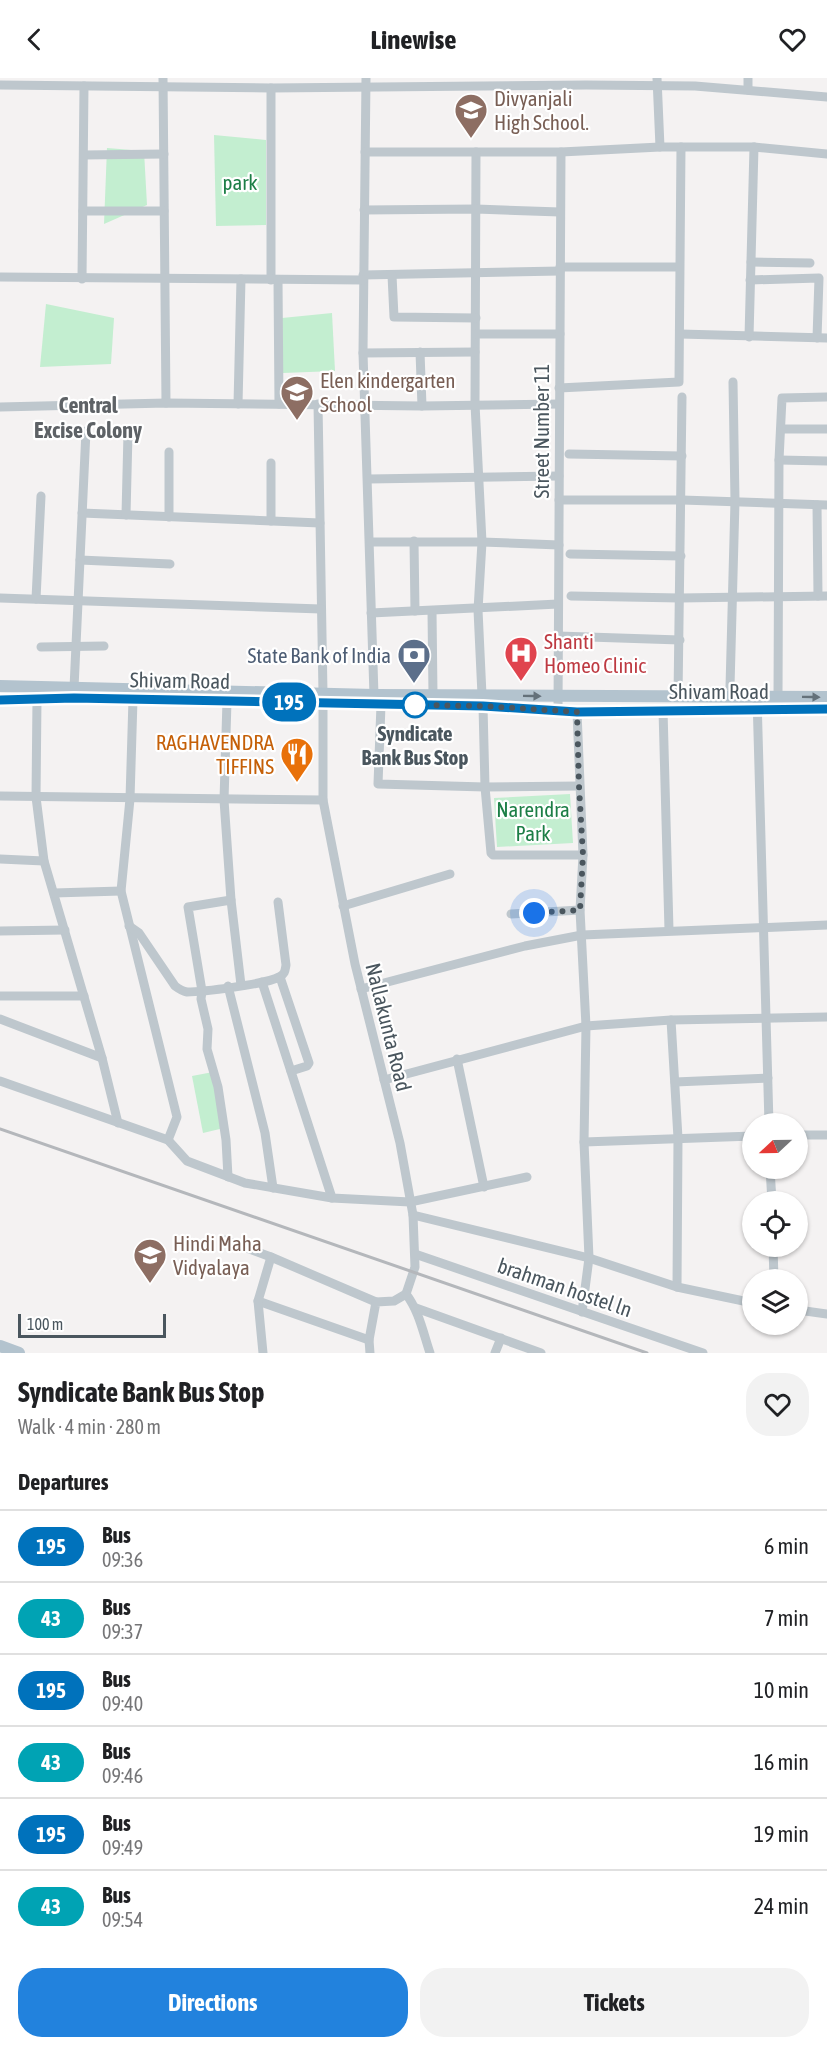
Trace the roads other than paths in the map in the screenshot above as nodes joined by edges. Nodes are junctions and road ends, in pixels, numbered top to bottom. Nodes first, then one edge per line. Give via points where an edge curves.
1 (748, 78) edge
2 (163, 82) edge
3 (366, 82) edge
4 (523, 82) edge
5 (586, 82) edge
6 (658, 82) edge
7 (695, 82) edge
8 (0, 85) edge
9 (84, 86) junction
10 (271, 88) junction
11 (748, 90) junction
12 (827, 97) edge
13 (660, 147) junction
14 (681, 147) junction
15 (754, 147) junction
16 (365, 152) junction
17 (477, 152) junction
18 (561, 152) junction
19 (164, 154) junction
20 (827, 154) edge
21 (84, 155) junction
22 (476, 209) junction
23 (364, 210) junction
24 (83, 211) junction
25 (164, 211) junction
26 (560, 212) junction
27 (751, 262) junction
28 (810, 263) dead end
29 (678, 267) junction
30 (560, 269) junction
31 (475, 273) junction
32 (392, 275) junction
33 (0, 277) edge
34 (165, 278) junction
35 (363, 278) junction
36 (823, 278) edge
37 (82, 279) junction
38 (241, 279) junction
39 (274, 280) junction
40 (750, 280) junction
41 (476, 318) junction
42 (476, 334) junction
43 (560, 334) junction
44 (680, 334) junction
45 (749, 337) junction
46 (822, 338) edge
47 (420, 352) junction
48 (476, 352) junction
49 (363, 353) junction
50 (733, 382) dead end
51 (560, 388) junction
52 (682, 397) dead end
53 (827, 397) edge
54 (166, 403) junction
55 (238, 404) junction
56 (279, 404) junction
57 (318, 404) junction
58 (364, 404) junction
59 (475, 404) junction
60 (559, 404) junction
61 (422, 406) junction
62 (0, 407) edge
63 (781, 429) junction
64 (827, 429) edge
65 (86, 431) dead end
66 (128, 433) dead end
67 (169, 452) dead end
68 (569, 454) dead end
69 (682, 456) junction
70 (779, 460) junction
71 (827, 461) edge
72 (271, 463) dead end
73 (559, 476) junction
74 (479, 478) junction
75 (369, 479) junction
76 (41, 496) dead end
77 (559, 500) junction
78 (682, 500) junction
79 (735, 501) junction
80 (780, 505) junction
81 (817, 505) junction
82 (827, 505) edge
83 (82, 513) junction
84 (126, 515) junction
85 (169, 517) junction
86 (271, 521) junction
87 (320, 524) junction
88 (414, 541) junction
89 (370, 542) junction
90 (482, 542) junction
91 (559, 545) junction
92 (570, 554) dead end
93 (681, 556) junction
94 (81, 560) junction
95 (170, 564) dead end
96 (571, 596) dead end
97 (822, 596) edge
98 (732, 597) junction
99 (779, 597) junction
100 (0, 598) edge
101 (680, 598) junction
102 (36, 599) junction
103 (79, 601) junction
104 (558, 604) junction
105 (321, 609) junction
106 (478, 610) junction
107 (415, 611) junction
108 (432, 611) junction
109 (371, 613) junction
110 (558, 636) junction
111 (681, 640) junction
112 (76, 646) junction
113 (104, 646) dead end
114 (41, 647) dead end
115 (0, 686) edge
116 (730, 687) dead end
117 (74, 688) junction
118 (434, 695) junction
119 (558, 696) junction
120 (678, 697) junction
121 (757, 697) junction
122 (778, 697) junction
123 (827, 697) edge
124 (323, 698) junction
125 (37, 699) junction
126 (132, 699) junction
127 (0, 700) edge
128 (378, 700) junction
129 (227, 701) junction
130 (482, 701) junction
131 (827, 709) edge
132 (558, 710) junction
133 (663, 710) junction
134 (757, 710) junction
135 (577, 712) junction
136 (579, 786) junction
137 (485, 787) junction
138 (0, 796) edge
139 (36, 796) junction
140 (130, 799) junction
141 (224, 800) junction
142 (323, 800) junction
143 (583, 855) junction
144 (0, 859) edge
145 (44, 861) junction
146 (450, 874) dead end
147 (121, 891) junction
148 (54, 893) junction
149 (231, 900) junction
150 (278, 902) dead end
151 (343, 906) junction
152 (580, 910) junction
153 (511, 914) dead end
154 (827, 925) edge
155 (129, 926) junction
156 (764, 927) junction
157 (65, 930) junction
158 (669, 930) junction
159 (0, 931) edge
160 (582, 935) junction
161 (279, 977) junction
162 (262, 982) junction
163 (241, 985) junction
164 (228, 986) junction
165 (361, 989) junction
166 (202, 991) junction
167 (0, 996) edge
168 (84, 996) junction
169 (827, 1017) edge
170 (766, 1018) junction
171 (0, 1019) edge
172 (671, 1020) junction
173 (586, 1026) junction
174 (102, 1058) junction
175 (457, 1059) junction
176 (291, 1071) junction
177 (768, 1078) junction
178 (384, 1080) junction
179 (0, 1081) edge
180 (675, 1082) junction
181 (769, 1113) edge
182 (118, 1123) junction
183 (808, 1135) edge
184 (827, 1135) edge
185 (742, 1136) edge
186 (678, 1138) junction
187 (168, 1140) junction
188 (584, 1142) junction
189 (228, 1177) junction
190 (527, 1177) dead end
191 (484, 1186) junction
192 (273, 1188) junction
193 (332, 1198) junction
194 (410, 1202) junction
195 (413, 1215) junction
196 (225, 1240) dead end
197 (415, 1254) junction
198 (271, 1257) junction
199 (589, 1258) junction
200 (677, 1287) junction
201 (406, 1294) junction
202 (258, 1301) junction
203 (742, 1301) edge
204 (376, 1302) junction
205 (416, 1308) junction
206 (808, 1311) edge
207 (582, 1312) junction
208 (827, 1314) edge
209 (501, 1338) junction
210 (369, 1340) junction
211 (0, 1346) edge
212 (537, 1352) edge
213 (18, 1353) edge
214 (263, 1353) edge
215 (370, 1353) edge
216 (430, 1353) edge
217 (495, 1353) edge
218 (703, 1353) edge

1 - 11 street
2 - 9 street
2 - 10 street
2 - 19 street
3 - 4 street
3 - 10 street
3 - 16 street
4 - 5 street
5 - 6 street
6 - 7 street
6 - 13 street
7 - 11 street
8 - 9 street
9 - 21 street
10 - 39 street
11 - 12 street
13 - 14 street
13 - 18 street
14 - 15 street
14 - 29 street
15 - 20 street
15 - 27 street
16 - 17 street
16 - 23 street
17 - 18 street
17 - 22 street
18 - 26 street, Street Number 11
19 - 21 street
19 - 25 street
21 - 24 street
22 - 23 street
22 - 26 street
22 - 31 street
23 - 35 street
24 - 25 street
24 - 37 street
25 - 34 street
26 - 30 street, Street Number 11
27 - 28 street
27 - 40 street
29 - 30 street
29 - 44 street
30 - 31 street
30 - 43 street, Street Number 11
31 - 32 street
31 - 41 street
32 - 35 street
32 - 41 street via 395,318
33 - 37 street
34 - 37 street
34 - 38 street
34 - 54 street
35 - 39 street
35 - 49 street
36 - 40 street
36 - 46 street
38 - 39 street
38 - 55 street
39 - 56 street
40 - 45 street
41 - 42 street
42 - 43 street
42 - 48 street
43 - 51 street, Street Number 11
44 - 45 street
44 - 51 street via 679,382
45 - 46 street
47 - 48 street
47 - 49 street
47 - 61 street
48 - 59 street
49 - 58 street
50 - 79 street
51 - 60 street, Street Number 11
52 - 69 street
53 - 63 street via 782,398
54 - 55 street
54 - 62 street
55 - 56 street
56 - 57 street
57 - 58 street
57 - 87 street, Nallakunta Road
58 - 61 street
58 - 75 street
59 - 60 street
59 - 61 street
59 - 74 street
60 - 73 street, Street Number 11
63 - 64 street
63 - 70 street
65 - 83 street
66 - 84 street
67 - 85 street
68 - 69 street
69 - 78 street
70 - 71 street
70 - 80 street
72 - 86 street
73 - 74 street
73 - 77 street, Street Number 11
74 - 75 street
74 - 90 street
75 - 89 street
76 - 102 street
77 - 78 street
77 - 91 street, Street Number 11
78 - 79 street
78 - 93 street
79 - 80 street
79 - 98 street
80 - 81 street
80 - 99 street
81 - 82 street
81 - 97 street
83 - 84 street
83 - 94 street
84 - 85 street
85 - 86 street
86 - 87 street
87 - 105 street, Nallakunta Road
88 - 89 street
88 - 90 street
88 - 107 street
89 - 109 street
90 - 91 street
90 - 106 street
91 - 104 street, Street Number 11
92 - 93 street
93 - 101 street
94 - 95 street
94 - 103 street
96 - 101 street
97 - 99 street
98 - 99 street
98 - 101 street
98 - 116 street
99 - 122 street
100 - 102 street
101 - 111 street
102 - 103 street
103 - 105 street
103 - 112 street
104 - 106 street
104 - 110 street, Street Number 11
105 - 124 street, Nallakunta Road
106 - 108 street
106 - 130 street
107 - 108 street
107 - 109 street
108 - 118 street
109 - 128 street
110 - 111 street
110 - 119 street, Street Number 11
111 - 120 street
112 - 113 street
112 - 114 street
112 - 117 street
115 - 117 main road, Shivam Road
117 - 124 main road, Shivam Road
118 - 128 main road, Shivam Road
118 - 130 main road, Shivam Road
119 - 120 main road, Shivam Road
130 -> 119 main road, Shivam Road
119 - 132 street, Street Number 11
120 - 121 main road, Shivam Road
121 - 122 main road, Shivam Road
121 - 134 street
122 -> 123 main road, Shivam Road
124 - 128 main road, Shivam Road
124 - 129 main road, Shivam Road
124 - 142 street, Nallakunta Road
125 - 126 main road, Shivam Road
125 - 127 main road, Shivam Road
125 - 139 street
126 - 129 main road, Shivam Road
126 - 140 street
128 - 130 main road, Shivam Road
128 - 137 street via 378,783
129 - 141 street
130 - 132 main road, Shivam Road
130 - 137 street
131 - 134 main road, Shivam Road
132 - 135 main road, Shivam Road
133 - 134 main road, Shivam Road
133 - 135 main road, Shivam Road
133 - 158 street
134 - 156 street
135 - 136 street
136 - 137 street
136 - 143 street
137 - 143 street via 492,855
138 - 139 street
139 - 140 street
139 - 145 street
140 - 141 street
140 - 147 street
141 - 142 street
141 - 149 street
142 - 151 street, Nallakunta Road
143 - 152 street
144 - 145 street
145 - 148 street
146 - 151 street
147 - 148 street
147 - 155 street
148 - 157 street
149 - 163 street
149 - 166 street via 188,907
150 - 161 street via 286,966
151 - 165 street, Nallakunta Road
152 - 153 street
152 - 160 street
154 - 156 street
155 - 166 street via 139,933 175,986 184,992
155 - 187 street via 177,1117
156 - 158 street
156 - 170 street
157 - 159 street
157 - 168 street
158 - 160 street
160 - 165 street
160 - 173 street
161 - 162 street
161 - 176 street via 309,1063
162 - 163 street
162 - 176 street
163 - 164 street
164 - 166 street
164 - 192 street via 265,1133
165 - 178 street, Nallakunta Road
166 - 189 street via 207,1049 218,1087 226,1140
167 - 168 street
168 - 174 street
169 - 170 street
170 - 172 street
170 - 177 street
171 - 174 street
172 - 173 street
172 - 180 street
173 - 175 street
173 - 188 street
174 - 182 street
175 - 178 street
175 - 191 street
176 - 193 street
177 - 180 street
177 - 181 street
178 - 194 street, Nallakunta Road
179 - 182 street
180 - 186 street
182 - 187 street
183 - 184 street
185 - 186 street
186 - 188 street
186 - 200 street
187 - 189 street via 187,1161
188 - 199 street
189 - 192 street
190 - 191 street
191 - 194 street
192 - 193 street
193 - 194 street
194 - 195 street, Nallakunta Road
195 - 197 street, Nallakunta Road
195 - 199 street
196 - 198 street
197 - 201 street, Nallakunta Road
197 - 207 street, brahman hostel ln
198 - 202 street
198 - 204 street
199 - 200 street
199 - 207 street
200 - 203 street
201 - 204 street via 394,1301
201 - 205 street
202 - 210 street
202 - 214 street
204 - 210 street
205 - 209 street
205 - 216 street
206 - 208 street
207 - 218 street, brahman hostel ln
209 - 212 street
209 - 217 street
210 - 215 street
211 - 213 main road

